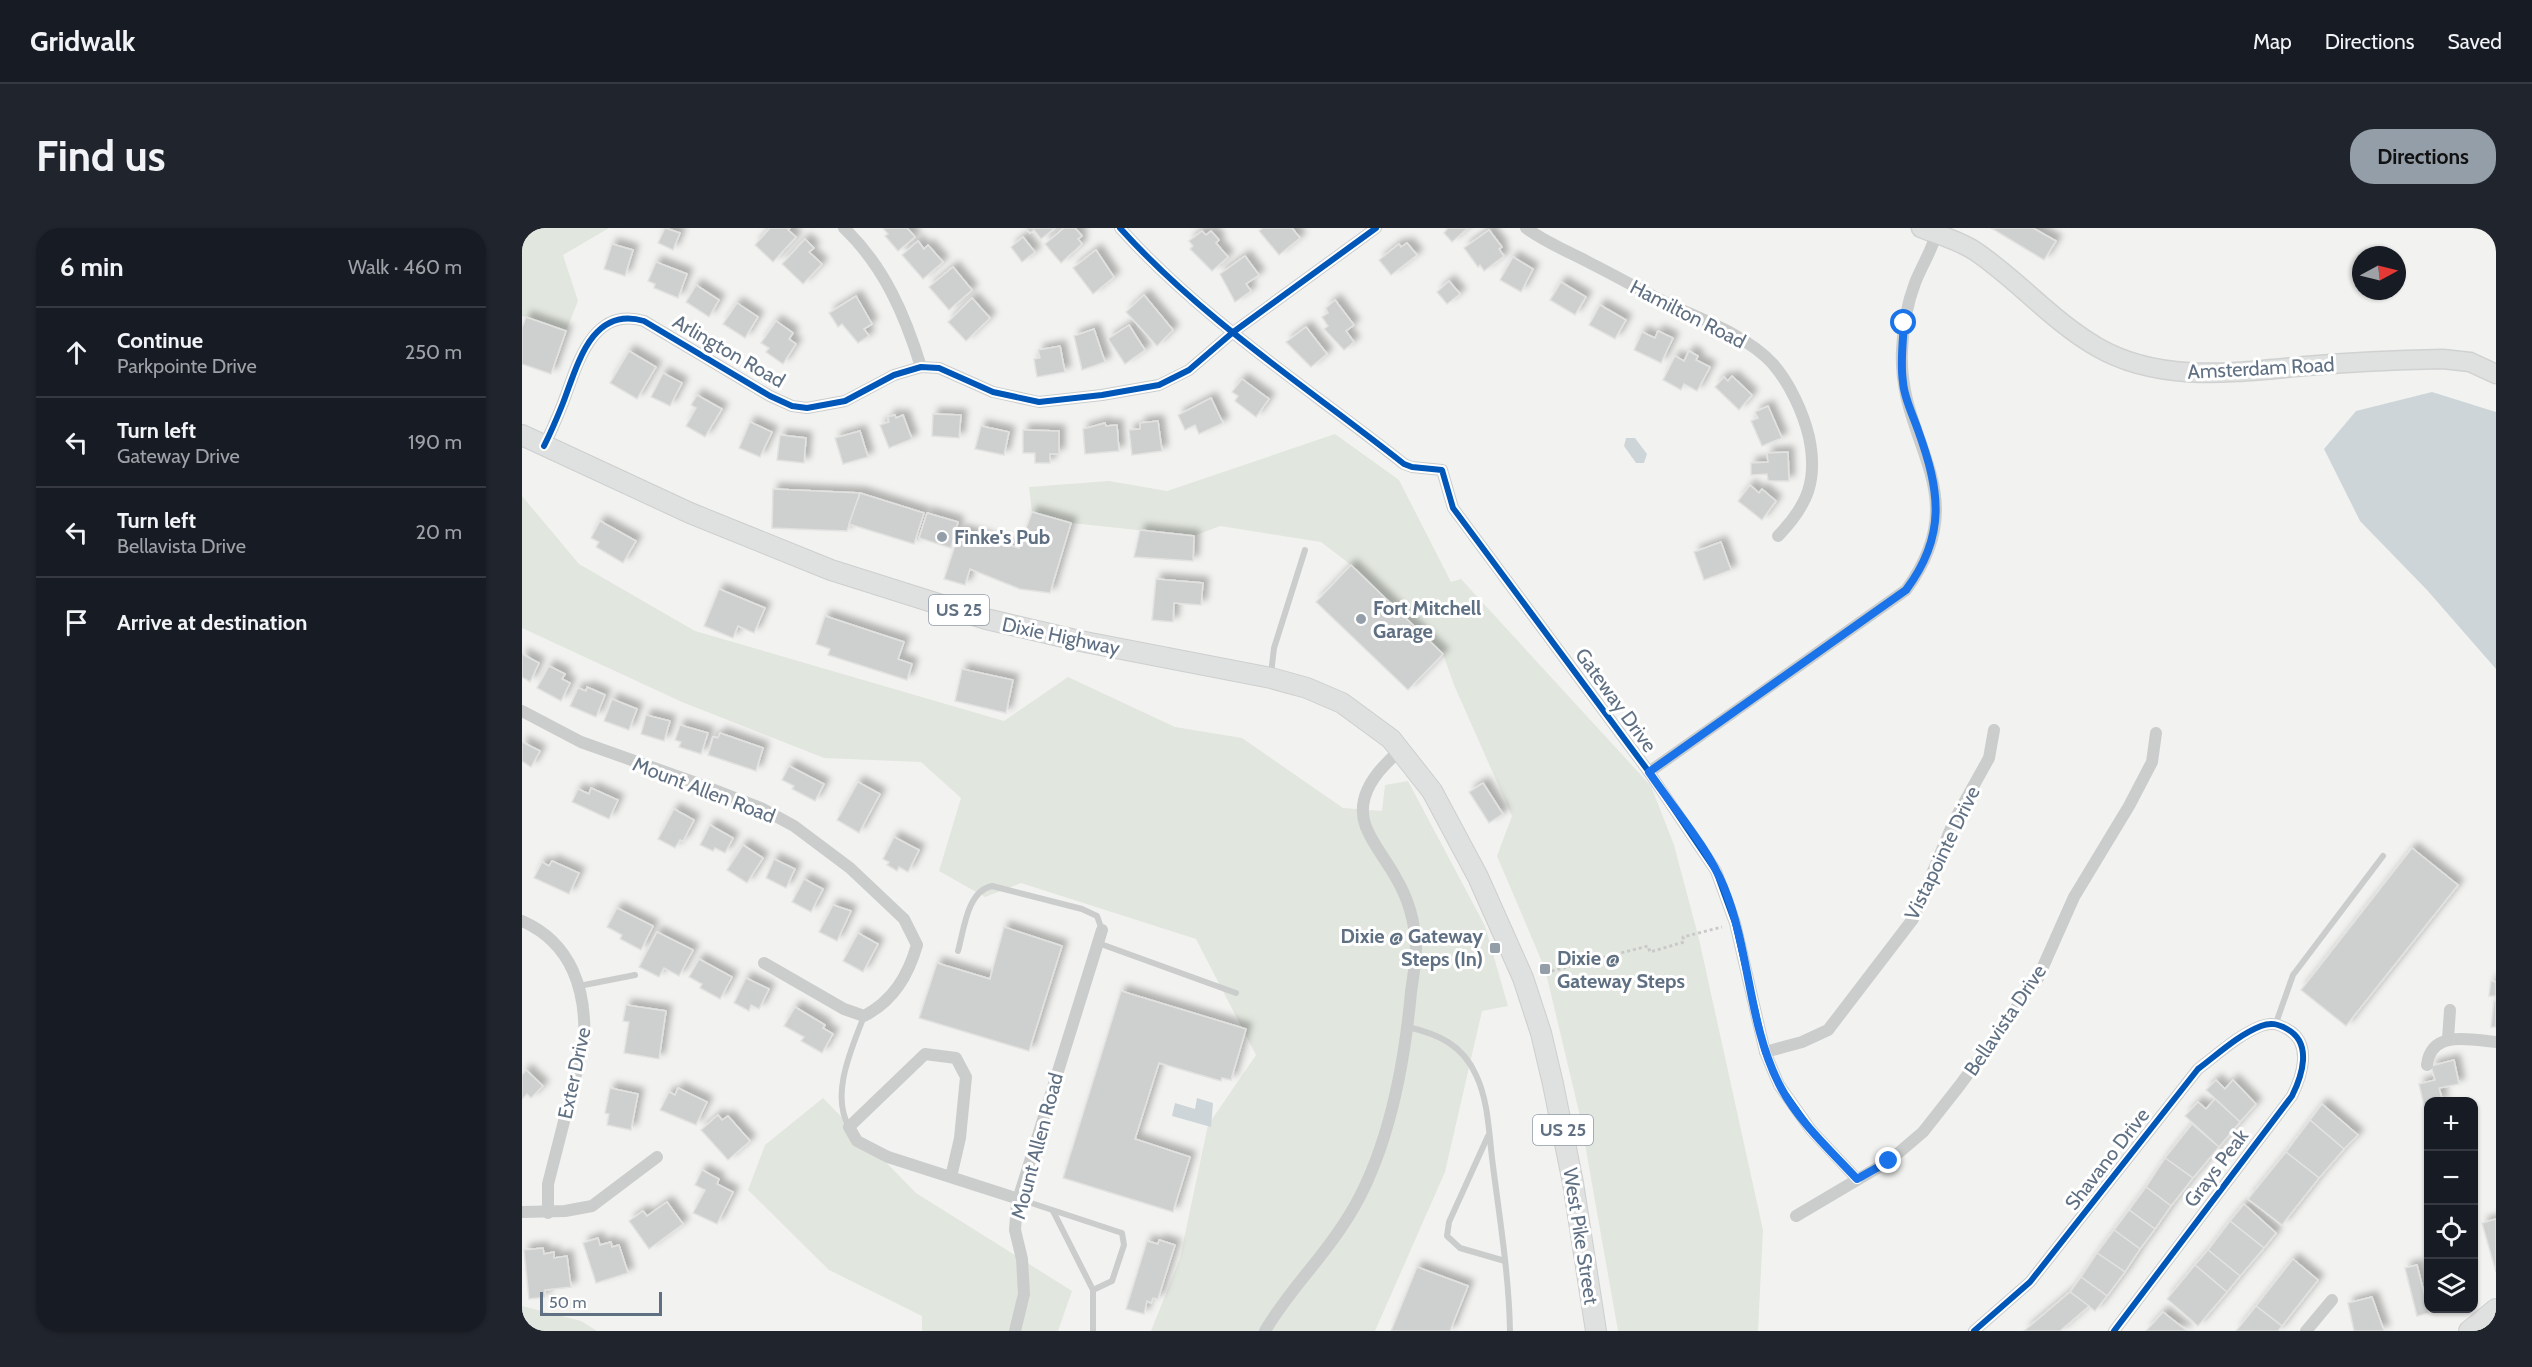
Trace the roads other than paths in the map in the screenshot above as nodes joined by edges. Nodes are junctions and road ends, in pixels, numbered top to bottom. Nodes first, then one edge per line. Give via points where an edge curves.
1 (844, 228) edge
2 (1120, 228) edge
3 (1376, 228) edge
4 (1526, 228) edge
5 (1932, 230) edge
6 (1232, 333) junction
7 (921, 367) junction
8 (2496, 374) edge
9 (522, 435) edge
10 (544, 446) junction
11 (1778, 536) dead end
12 (1305, 550) dead end
13 (1270, 678) junction
14 (522, 711) edge
15 (1994, 730) dead end
16 (2156, 733) dead end
17 (1401, 750) junction
18 (1649, 772) junction
19 (2383, 856) dead end
20 (522, 921) edge
21 (1102, 930) joint
22 (1505, 934) joint
23 (1098, 942) junction
24 (958, 951) dead end
25 (764, 963) dead end
26 (635, 975) dead end
27 (579, 986) junction
28 (1236, 993) dead end
29 (2450, 1010) dead end
30 (864, 1016) junction
31 (2276, 1023) junction
32 (1408, 1027) junction
33 (2448, 1039) junction
34 (2496, 1042) edge
35 (1766, 1052) junction
36 (2427, 1065) dead end
37 (849, 1127) junction
38 (1489, 1133) junction
39 (657, 1156) dead end
40 (951, 1177) junction
41 (1857, 1179) junction
42 (1018, 1199) junction
43 (1053, 1211) junction
44 (522, 1212) edge
45 (548, 1213) junction
46 (1796, 1216) dead end
47 (1505, 1261) junction
48 (1093, 1290) junction
49 (2332, 1300) dead end
50 (2496, 1309) edge
51 (1015, 1331) edge
52 (1093, 1331) edge
53 (1265, 1331) edge
54 (1510, 1331) edge
55 (1596, 1331) edge
56 (1974, 1331) edge
57 (2114, 1331) edge
58 (2306, 1331) edge
59 (2469, 1331) edge

1 - 7 street via 873,260 894,295
2 - 6 street via 1146,258
3 - 6 street, Arlington Road
4 - 11 street, Hamilton Road via 1642,291 1711,323 1773,364 1784,378 1806,427 1813,475 1811,489 1793,521
5 - 8 street, Amsterdam Road via 1974,251 2097,347 2158,369 2233,372 2443,359 2470,362
5 - 18 street via 1904,323 1902,352 1903,384 1927,454 1937,504 1931,546 1923,567 1906,590
6 - 7 street, Arlington Road via 1190,369 1159,385 1038,402 993,392 939,368
6 - 18 street, Gateway Drive via 1404,464 1442,470 1454,508
7 - 10 street, Arlington Road via 894,375 845,401 807,408 792,406 644,321 634,318 609,322 590,339
9 - 10 main road, Dixie Highway / US 25
10 - 13 main road, Dixie Highway / US 25 via 700,517 831,570 986,619
12 - 13 lane via 1274,648
13 - 17 main road, Dixie Highway / US 25 via 1307,688 1342,704
14 - 30 street, Mount Allen Road via 581,742 761,808 794,826 850,868 904,919 917,945 910,970 896,990 879,1009
15 - 35 street, Vistapointe Drive via 1989,758 1954,821 1913,919 1828,1030
16 - 41 street, Bellavista Drive via 2152,762 2074,897 2038,978 1923,1132 1889,1161
17 - 22 main road, Dixie Highway / US 25 via 1432,791
17 - 32 street via 1383,764 1368,787 1364,811 1366,826 1410,909 1416,946
18 - 35 street, Gateway Drive via 1716,871 1735,923
19 - 31 lane via 2293,975
20 - 27 street, Exter Drive via 546,934 564,952
21 - 23 street, Mount Allen Road
21 - 24 lane via 1097,916 1082,909 992,886 975,896
22 - 55 main road, West Pike Street / US 25 via 1541,1033 1553,1084 1574,1184
23 - 28 lane
23 - 42 street, Mount Allen Road
25 - 30 street via 844,1009
26 - 27 lane
27 - 45 street, Exter Drive via 586,1019 585,1043 548,1184
29 - 33 street
30 - 37 lane via 849,1057 842,1094
31 - 56 street, Shavano Drive via 2261,1026 2198,1069 2030,1282
31 - 57 street, Grays Peak via 2300,1042 2303,1073 2292,1096
32 - 38 lane via 1438,1034 1457,1048 1476,1075
32 - 53 street via 1400,1082 1358,1200
33 - 34 street
33 - 36 street via 2434,1048
35 - 41 street, Gateway Drive via 1779,1085 1796,1110
37 - 40 street via 857,1141 888,1157
37 - 40 street via 925,1054 956,1058 966,1077 960,1138
38 - 47 lane
38 - 47 lane via 1449,1222 1447,1236 1460,1248
39 - 45 street via 591,1206
40 - 42 street
41 - 46 street, Bellavista Drive
42 - 43 lane
42 - 51 street, Mount Allen Road via 1015,1230 1024,1294
43 - 48 lane
43 - 48 lane via 1122,1233 1124,1245 1113,1281
44 - 45 street
47 - 54 lane
48 - 52 lane
49 - 58 street
50 - 59 main road

